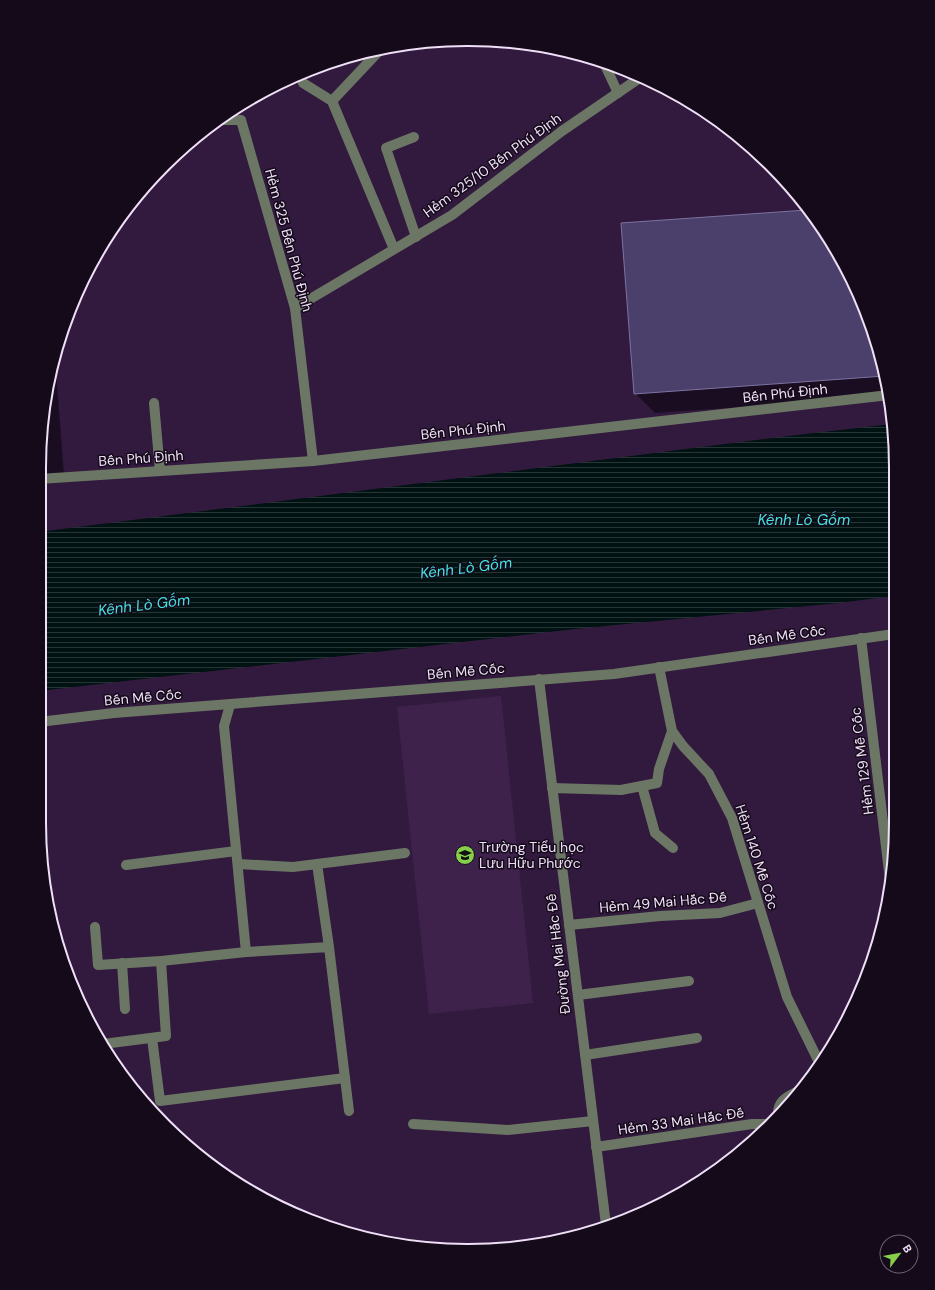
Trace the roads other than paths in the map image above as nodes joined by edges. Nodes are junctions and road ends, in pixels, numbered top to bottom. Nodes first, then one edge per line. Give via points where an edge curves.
1 (374, 56) edge
2 (607, 70) edge
3 (302, 80) edge
4 (635, 81) edge
5 (618, 93) junction
6 (332, 101) junction
7 (229, 120) edge
8 (414, 137) dead end
9 (416, 237) junction
10 (394, 249) junction
11 (295, 308) junction
12 (883, 396) edge
13 (154, 403) dead end
14 (313, 461) junction
15 (160, 471) junction
16 (46, 479) edge
17 (889, 635) edge
18 (862, 638) junction
19 (659, 667) junction
20 (539, 679) junction
21 (230, 705) junction
22 (46, 721) edge
23 (672, 731) junction
24 (642, 786) junction
25 (552, 788) junction
26 (673, 848) dead end
27 (236, 851) junction
28 (404, 853) dead end
29 (887, 857) edge
30 (126, 864) dead end
31 (238, 864) junction
32 (317, 864) junction
33 (758, 903) junction
34 (569, 925) junction
35 (95, 927) dead end
36 (329, 946) junction
37 (246, 952) junction
38 (161, 961) junction
39 (122, 963) junction
40 (689, 981) dead end
41 (578, 995) junction
42 (125, 1009) dead end
43 (152, 1038) junction
44 (697, 1038) dead end
45 (108, 1043) edge
46 (585, 1055) junction
47 (817, 1058) edge
48 (345, 1078) junction
49 (784, 1100) edge
50 (777, 1108) edge
51 (349, 1111) dead end
52 (593, 1121) junction
53 (413, 1124) dead end
54 (762, 1124) edge
55 (596, 1147) junction
56 (605, 1221) edge

1 - 6 street
2 - 5 street
3 - 6 street
4 - 5 street, Hẻm 325/10 Bến Phú Định
5 - 9 street, Hẻm 325/10 Bến Phú Định via 562,130 452,216
6 - 10 street
7 - 11 street, Hẻm 325 Bến Phú Định via 241,120
8 - 9 street via 386,148
9 - 10 street, Hẻm 325/10 Bến Phú Định
10 - 11 street, Hẻm 325/10 Bến Phú Định
11 - 14 street, Hẻm 325 Bến Phú Định
12 - 14 street, Bến Phú Định
13 - 15 street
14 - 15 street, Bến Phú Định
15 - 16 street, Bến Phú Định
17 - 18 street, Bến Mễ Cốc
18 - 19 street, Bến Mễ Cốc
18 - 29 street, Hẻm 129 Mễ Cốc
19 - 20 street, Bến Mễ Cốc via 614,674
19 - 23 street, Hẻm 140 Mễ Cốc
20 - 21 street, Bến Mễ Cốc
20 - 25 street, Đường Mai Hắc Đế
21 - 22 street, Bến Mễ Cốc via 114,713
21 - 27 street via 224,726
23 - 24 street via 657,783
23 - 33 street, Hẻm 140 Mễ Cốc via 709,774 732,818
24 - 25 street via 621,790
24 - 26 street via 655,833
25 - 34 street, Đường Mai Hắc Đế
27 - 30 street
27 - 31 street
28 - 32 street
31 - 32 street via 293,867
31 - 37 street
32 - 36 street
33 - 34 street, Hẻm 49 Mai Hắc Đế via 720,913
33 - 47 street, Hẻm 140 Mễ Cốc via 787,997
34 - 41 street, Đường Mai Hắc Đế
35 - 39 street via 98,965
36 - 37 street
36 - 48 street
37 - 38 street
38 - 39 street
38 - 43 street via 166,1036
39 - 42 street
40 - 41 street
41 - 46 street, Đường Mai Hắc Đế
43 - 45 street
43 - 48 street via 160,1101
44 - 46 street
46 - 52 street, Đường Mai Hắc Đế
48 - 51 street
49 - 50 street
52 - 53 street via 508,1130
52 - 55 street, Đường Mai Hắc Đế
54 - 55 street, Hẻm 33 Mai Hắc Đế
55 - 56 street, Đường Mai Hắc Đế

